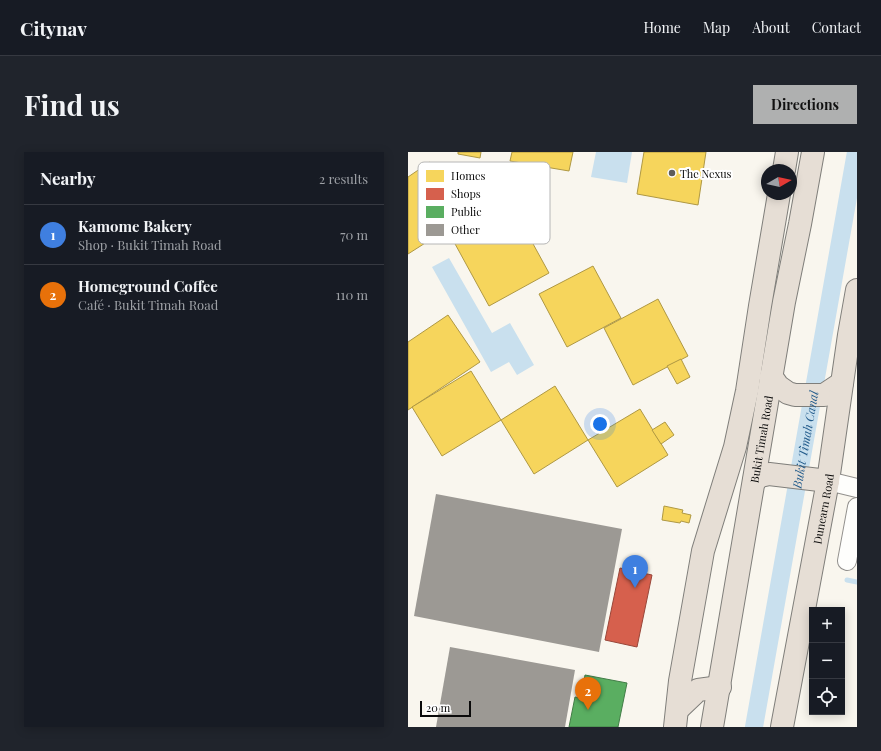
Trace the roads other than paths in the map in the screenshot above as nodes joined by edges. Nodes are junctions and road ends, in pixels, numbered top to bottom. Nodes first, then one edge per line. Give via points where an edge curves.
1 (787, 152) edge
2 (813, 152) edge
3 (785, 164) edge
4 (779, 200) edge
5 (857, 290) edge
6 (771, 376) junction
7 (842, 383) junction
8 (754, 481) junction
9 (828, 481) junction
10 (857, 488) edge
11 (857, 507) edge
12 (847, 561) dead end
13 (720, 687) junction
14 (677, 718) edge
15 (712, 727) edge
16 (782, 727) edge

1 - 3 highway
2 - 6 highway, Bukit Timah Road
4 - 14 highway via 747,392 735,447 703,551 680,681
5 - 7 highway, Dunearn Road
6 - 7 highway via 778,386 795,395 824,395
6 - 8 highway, Bukit Timah Road
7 - 9 highway, Dunearn Road
8 - 9 highway via 769,474
8 - 13 highway, Bukit Timah Road
9 - 10 street
9 - 16 highway, Dunearn Road
11 - 12 street
13 - 14 highway via 698,690
13 - 15 highway, Bukit Timah Road

